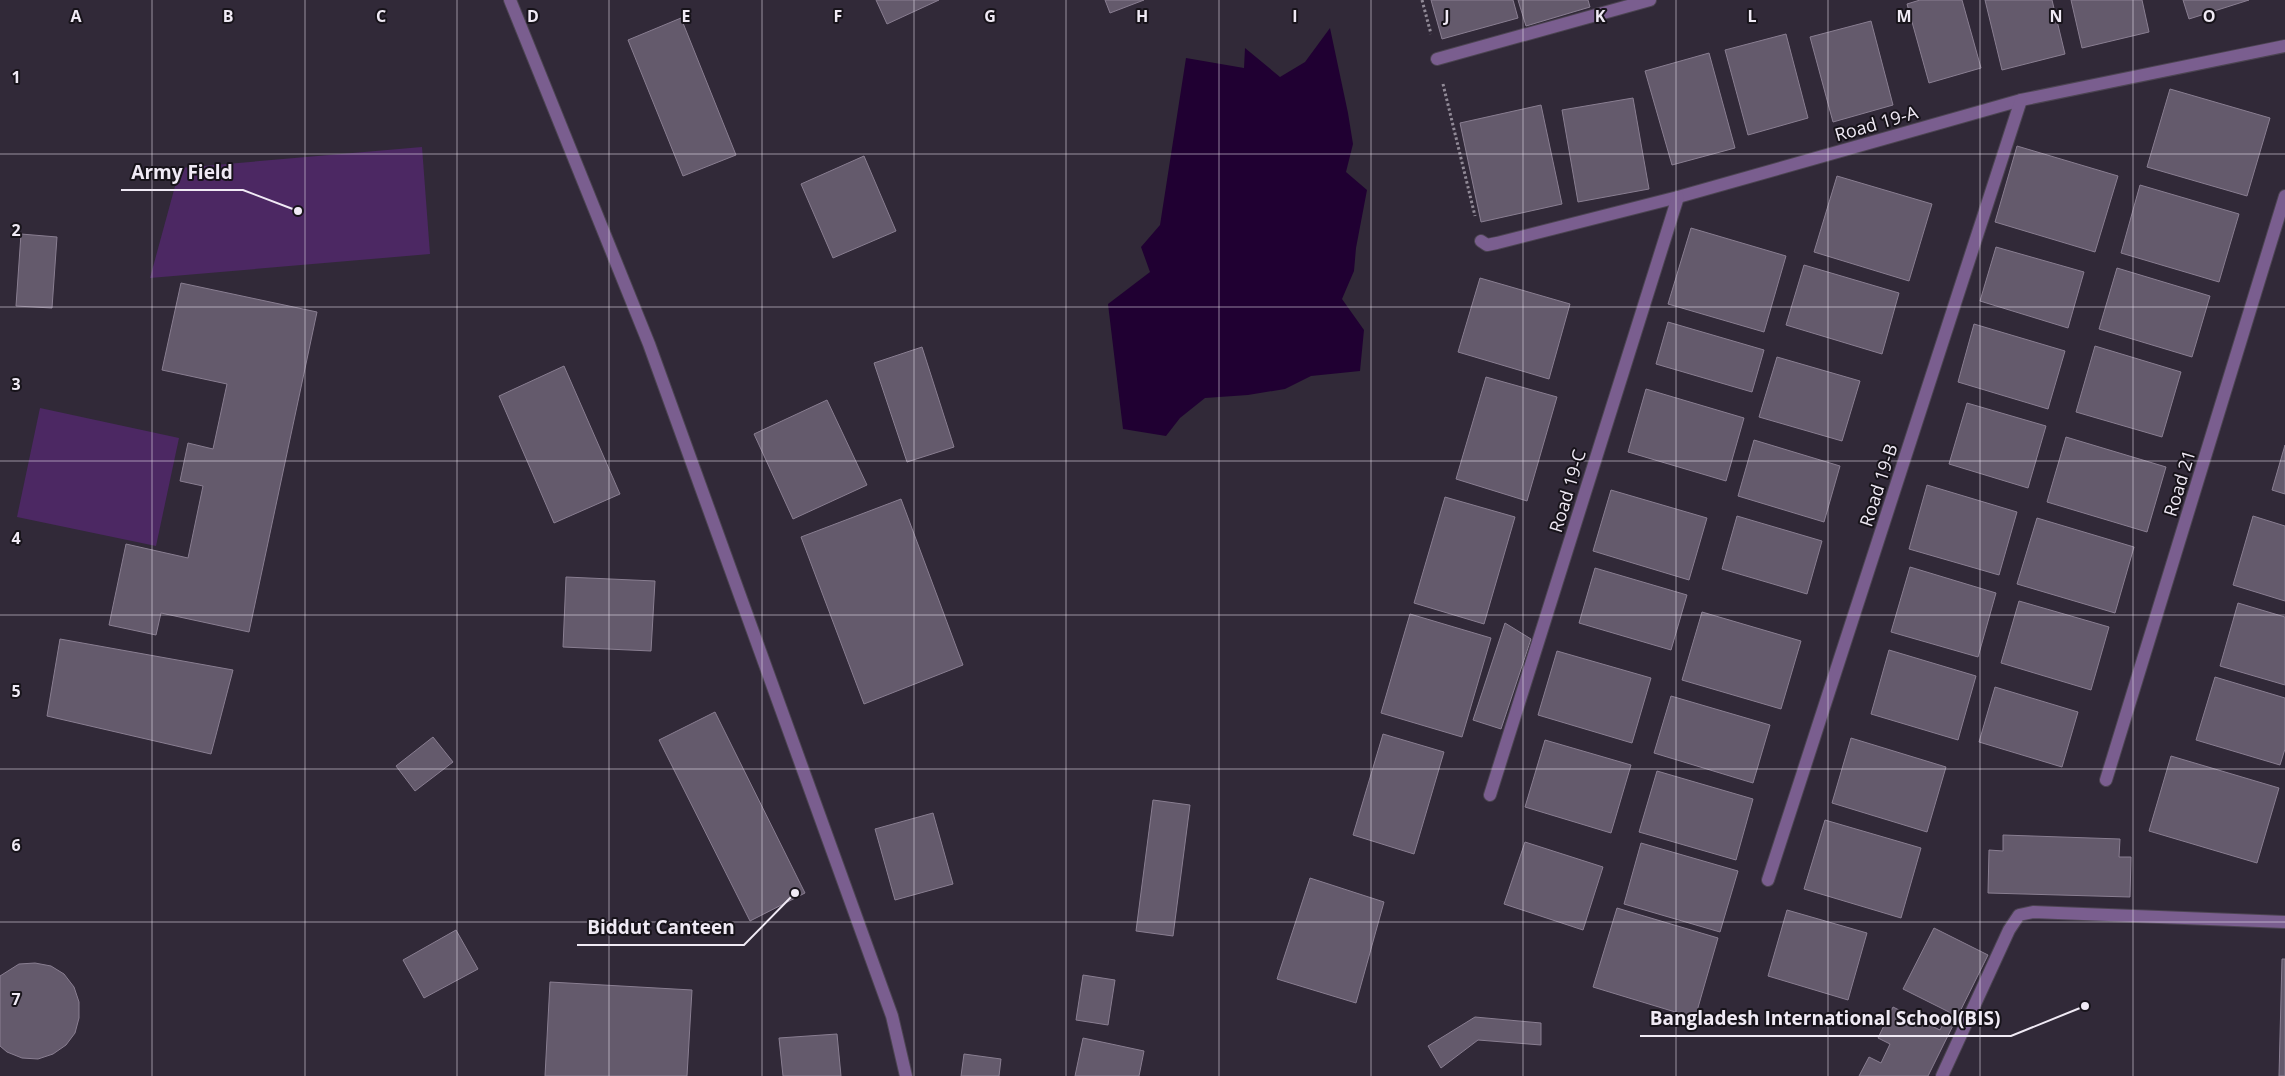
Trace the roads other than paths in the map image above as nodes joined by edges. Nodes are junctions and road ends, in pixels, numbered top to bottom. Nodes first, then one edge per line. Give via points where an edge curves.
1 (510, 0) edge
2 (1650, 0) edge
3 (2285, 46) edge
4 (1436, 59) road end
5 (2021, 100) junction
6 (2285, 196) edge
7 (1678, 197) junction
8 (1481, 241) road end
9 (2106, 780) dead end
10 (1490, 795) dead end
11 (1768, 880) dead end
12 (2285, 922) edge
13 (906, 1076) edge
14 (1942, 1076) edge

1 - 13 street via 649,344 892,1016
2 - 4 street
3 - 5 street, Road 19-A
5 - 7 street, Road 19-A
5 - 11 street, Road 19-B
6 - 9 street, Road 21
7 - 8 street, Road 19-A via 1497,243 1486,245
7 - 10 street, Road 19-C
12 - 14 street via 2033,912 2019,915 2009,930

